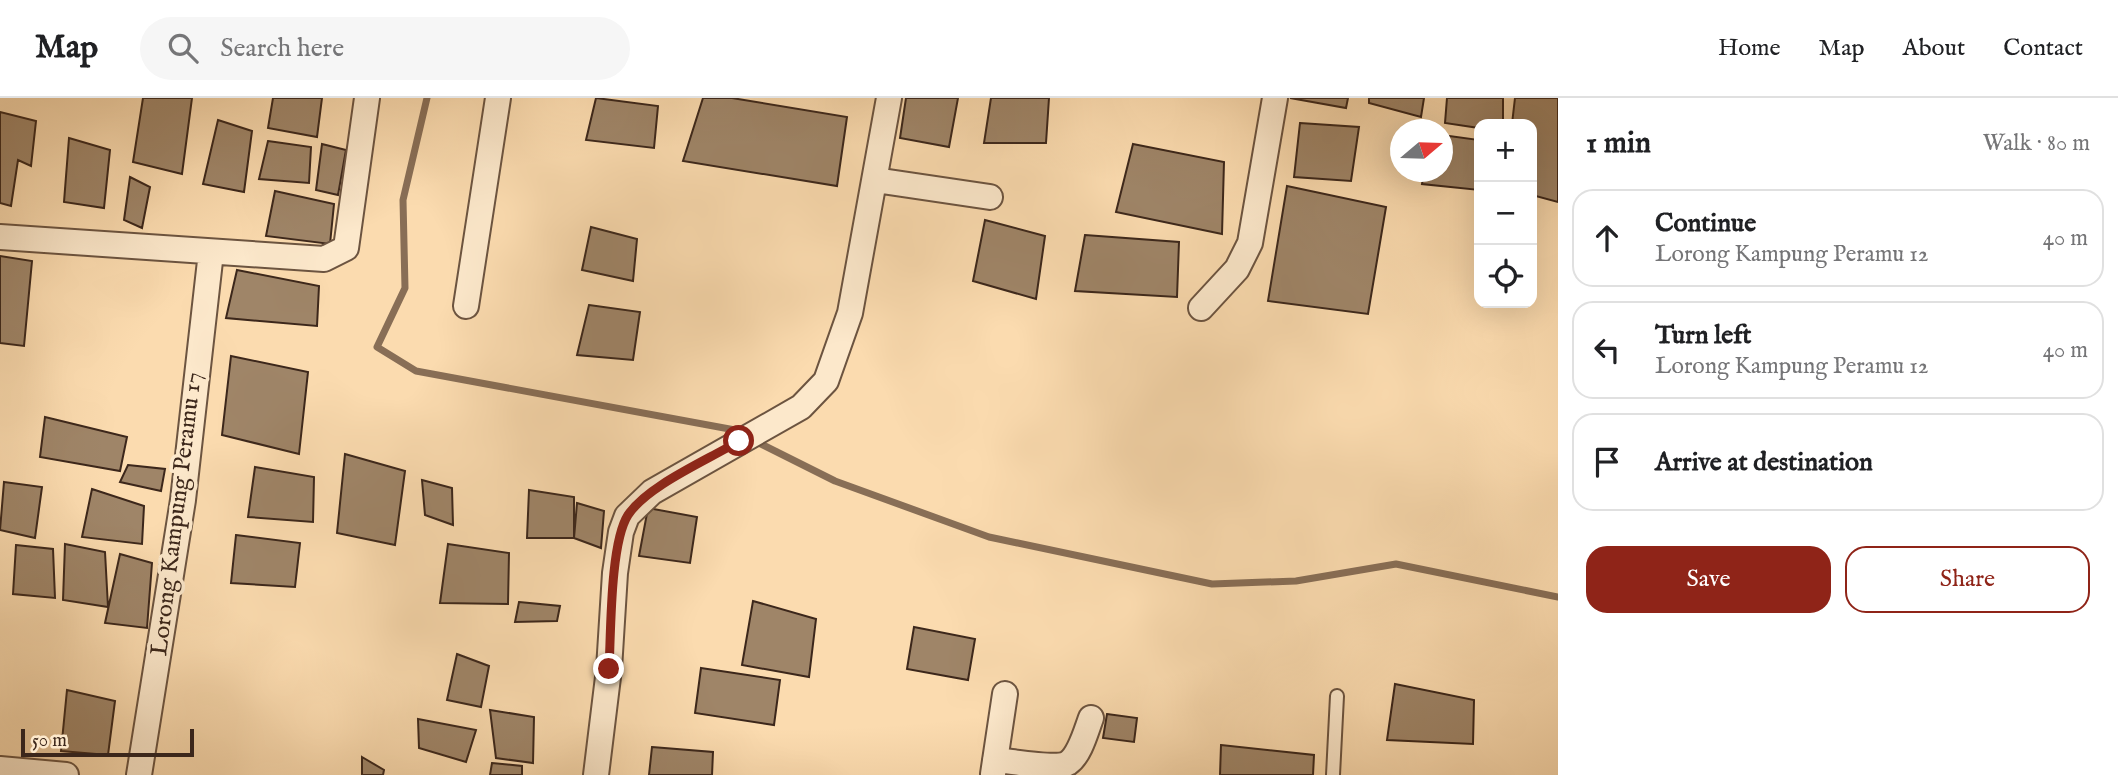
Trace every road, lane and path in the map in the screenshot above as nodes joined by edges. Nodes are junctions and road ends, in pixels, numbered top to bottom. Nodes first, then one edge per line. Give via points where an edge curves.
1 (367, 98) edge
2 (498, 98) edge
3 (889, 98) edge
4 (1275, 98) edge
5 (876, 180) junction
6 (990, 197) dead end
7 (0, 237) edge
8 (211, 252) junction
9 (466, 306) dead end
10 (1201, 308) dead end
11 (1005, 694) dead end
12 (1337, 696) dead end
13 (1091, 718) dead end
14 (994, 768) edge
15 (0, 769) edge
16 (66, 775) edge
17 (139, 775) edge
18 (596, 775) edge
19 (1333, 775) edge

1 - 8 street via 346,248 324,259
2 - 9 street
3 - 5 street
4 - 10 street via 1250,243 1237,269
5 - 6 street
5 - 18 street via 850,313 826,381 801,407 652,492 627,516 615,573
7 - 8 street
8 - 17 street, Lorong Kampung Peramu 17 via 184,500
11 - 14 street
12 - 19 lane
13 - 14 street via 1068,764
15 - 16 street

